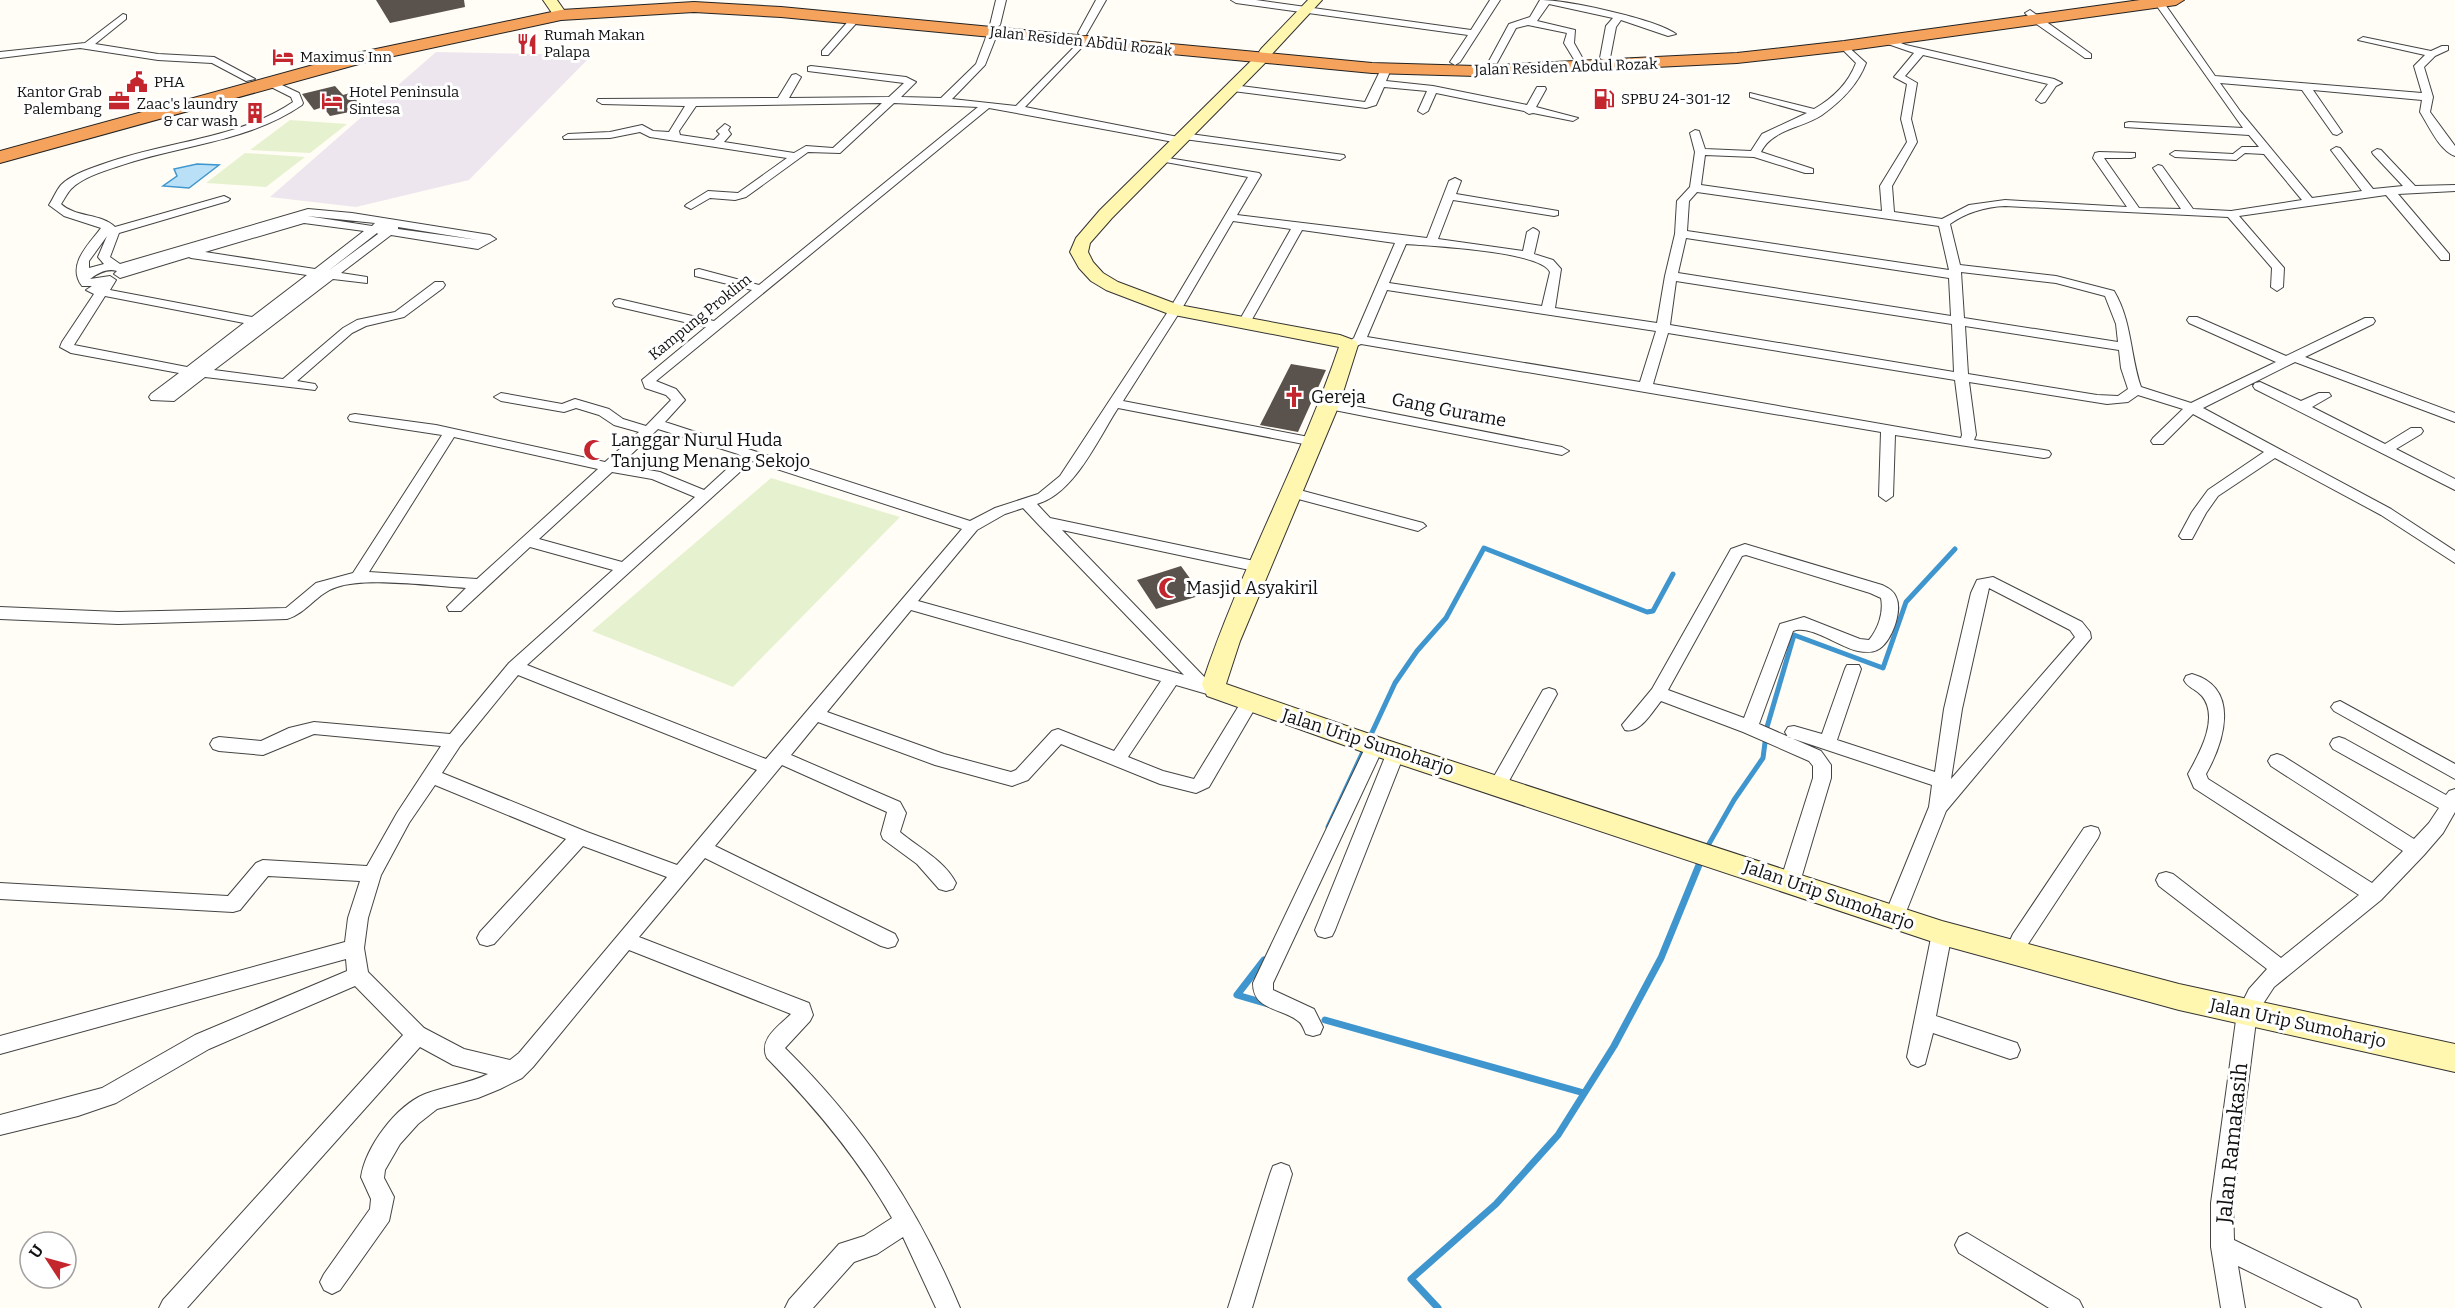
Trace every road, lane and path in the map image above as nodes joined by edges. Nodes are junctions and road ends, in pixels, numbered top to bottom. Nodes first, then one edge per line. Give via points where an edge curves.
1 (1000, 0) edge
2 (1101, 0) edge
3 (1236, 0) edge
4 (1546, 0) edge
5 (2116, 0) edge
6 (1492, 1) edge
7 (2168, 1) edge
8 (555, 5) edge
9 (1310, 5) edge
10 (1619, 16) junction
11 (2033, 16) junction
12 (123, 17) dead end
13 (855, 20) junction
14 (1529, 22) junction
15 (994, 29) junction
16 (1475, 33) junction
17 (1671, 34) dead end
18 (1084, 36) junction
19 (1885, 40) junction
20 (2362, 40) dead end
21 (87, 46) junction
22 (1844, 46) junction
23 (2445, 48) dead end
24 (1921, 51) junction
25 (825, 53) dead end
26 (2432, 54) junction
27 (0, 55) edge
28 (1263, 56) junction
29 (2088, 56) dead end
30 (1605, 58) junction
31 (1578, 59) junction
32 (1494, 61) junction
33 (1455, 62) junction
34 (811, 69) dead end
35 (1384, 76) junction
36 (795, 77) dead end
37 (2213, 79) junction
38 (250, 80) junction
39 (269, 82) junction
40 (2300, 86) junction
41 (1233, 88) junction
42 (1433, 89) junction
43 (1540, 89) dead end
44 (1754, 95) dead end
45 (2428, 97) junction
46 (944, 100) junction
47 (2041, 100) dead end
48 (602, 101) dead end
49 (890, 101) junction
50 (781, 102) junction
51 (691, 105) junction
52 (987, 105) junction
53 (1018, 110) junction
54 (1423, 111) dead end
55 (1529, 111) junction
56 (1818, 113) junction
57 (1573, 118) dead end
58 (2129, 125) dead end
59 (725, 127) dead end
60 (2251, 132) junction
61 (2337, 132) dead end
62 (1695, 133) dead end
63 (675, 136) junction
64 (567, 137) dead end
65 (1181, 138) junction
66 (716, 144) junction
67 (0, 149) edge
68 (2336, 150) dead end
69 (2267, 151) junction
70 (1700, 152) junction
71 (2377, 152) dead end
72 (2455, 153) edge
73 (1755, 154) junction
74 (2175, 154) dead end
75 (2131, 155) dead end
76 (795, 156) junction
77 (0, 157) edge
78 (1340, 157) dead end
79 (1160, 158) junction
80 (2158, 168) dead end
81 (1809, 171) dead end
82 (1455, 181) dead end
83 (1695, 188) junction
84 (2455, 188) edge
85 (2412, 189) junction
86 (2390, 192) junction
87 (2370, 193) junction
88 (1449, 196) junction
89 (224, 199) dead end
90 (2310, 203) junction
91 (691, 206) dead end
92 (2136, 211) junction
93 (1554, 213) dead end
94 (2190, 213) junction
95 (2231, 214) junction
96 (1888, 215) junction
97 (1229, 218) junction
98 (1944, 223) junction
99 (387, 226) junction
100 (1298, 226) junction
101 (108, 230) junction
102 (251, 231) junction
103 (1533, 232) dead end
104 (1681, 234) junction
105 (1402, 240) junction
106 (1431, 242) junction
107 (186, 253) junction
108 (1528, 255) junction
109 (2445, 257) dead end
110 (116, 272) junction
111 (319, 272) junction
112 (1955, 272) junction
113 (699, 273) dead end
114 (333, 274) junction
115 (1671, 276) junction
116 (363, 280) dead end
117 (439, 285) dead end
118 (1382, 286) junction
119 (2277, 287) dead end
120 (91, 289) junction
121 (761, 289) junction
122 (619, 303) dead end
123 (1175, 310) junction
124 (1548, 310) junction
125 (2193, 320) dead end
126 (253, 321) junction
127 (2369, 321) dead end
128 (1958, 322) junction
129 (1244, 323) junction
130 (715, 325) junction
131 (1663, 328) junction
132 (1354, 343) junction
133 (2126, 347) junction
134 (2291, 360) junction
135 (195, 372) junction
136 (1961, 376) junction
137 (286, 384) junction
138 (2260, 386) dead end
139 (309, 387) dead end
140 (1645, 387) junction
141 (2134, 389) junction
142 (2324, 396) dead end
143 (501, 397) dead end
144 (1113, 403) junction
145 (1329, 405) junction
146 (2300, 406) junction
147 (2192, 408) junction
148 (355, 418) dead end
149 (2455, 418) edge
150 (652, 427) junction
151 (1888, 431) junction
152 (2416, 431) dead end
153 (450, 433) junction
154 (2158, 441) dead end
155 (1314, 442) junction
156 (1965, 443) junction
157 (2384, 450) junction
158 (1562, 451) dead end
159 (2274, 452) junction
160 (2044, 454) dead end
161 (750, 456) junction
162 (607, 467) junction
163 (2455, 486) edge
164 (1292, 493) junction
165 (706, 496) junction
166 (1886, 496) dead end
167 (1026, 502) junction
168 (1042, 521) junction
169 (1418, 526) dead end
170 (972, 527) junction
171 (2187, 536) dead end
172 (527, 541) junction
173 (2452, 553) edge
174 (1259, 567) junction
175 (624, 568) junction
176 (358, 578) junction
177 (480, 584) junction
178 (908, 604) junction
179 (455, 607) dead end
180 (0, 613) edge
181 (515, 667) junction
182 (1853, 669) dead end
183 (1172, 678) junction
184 (2192, 680) dead end
185 (1211, 689) junction
186 (1658, 693) junction
187 (1549, 694) dead end
188 (1249, 703) junction
189 (2340, 707) dead end
190 (815, 714) junction
191 (1631, 725) dead end
192 (1754, 729) junction
193 (1788, 737) junction
194 (454, 741) junction
195 (219, 744) dead end
196 (1827, 744) junction
197 (2339, 744) dead end
198 (1374, 745) junction
199 (1117, 760) junction
200 (2277, 761) dead end
201 (774, 762) junction
202 (2455, 772) edge
203 (432, 776) junction
204 (1942, 781) junction
205 (1498, 785) junction
206 (2453, 801) edge
207 (1938, 807) junction
208 (2091, 834) dead end
209 (580, 837) junction
210 (701, 848) junction
211 (2417, 850) junction
212 (372, 874) junction
213 (680, 874) junction
214 (2166, 880) dead end
215 (1790, 882) junction
216 (946, 883) dead end
217 (0, 891) edge
218 (2374, 894) junction
219 (1894, 917) junction
220 (1325, 930) dead end
221 (1942, 933) junction
222 (487, 938) dead end
223 (624, 940) junction
224 (888, 940) dead end
225 (354, 948) junction
226 (2014, 954) junction
227 (2280, 968) junction
228 (358, 976) junction
229 (2247, 1013) junction
230 (1925, 1021) junction
231 (1313, 1028) dead end
232 (417, 1035) junction
233 (0, 1045) edge
234 (2010, 1050) dead end
235 (1918, 1057) dead end
236 (2455, 1058) edge
237 (514, 1071) junction
238 (0, 1125) edge
239 (1281, 1174) dead end
240 (906, 1222) junction
241 (1967, 1245) dead end
242 (2223, 1246) junction
243 (332, 1282) dead end
244 (171, 1308) edge
245 (797, 1308) edge
246 (948, 1308) edge
247 (1240, 1308) edge
248 (2071, 1308) edge
249 (2233, 1308) edge
250 (2349, 1308) edge

1 - 15 street
2 - 18 street
3 - 9 street
4 - 10 street
4 - 14 street
5 - 11 highway, Jalan Residen Abdul Rozak
6 - 16 street
7 - 11 highway, Jalan Residen Abdul Rozak
7 - 37 street
8 - 13 highway, Jalan Residen Abdul Rozak via 616,9 694,7
8 - 15 highway, Jalan Residen Abdul Rozak via 704,1 789,6
8 - 38 highway, Jalan Residen Abdul Rozak
8 - 39 highway, Jalan Residen Abdul Rozak
9 - 16 street
9 - 28 street
10 - 17 street
10 - 30 street via 1611,26
11 - 19 highway, Jalan Residen Abdul Rozak
11 - 29 street
11 - 30 highway, Jalan Residen Abdul Rozak via 1762,49
12 - 21 street
13 - 15 highway, Jalan Residen Abdul Rozak
13 - 25 street
14 - 31 street via 1572,32 1569,43
14 - 32 street via 1512,26
15 - 18 highway, Jalan Residen Abdul Rozak
15 - 46 street via 980,65
16 - 33 street
18 - 28 highway, Jalan Residen Abdul Rozak
18 - 53 street
19 - 22 highway, Jalan Residen Abdul Rozak
19 - 24 street
20 - 26 street
21 - 27 street
21 - 38 street via 158,57 214,60
22 - 35 highway, Jalan Residen Abdul Rozak via 1737,58
22 - 56 street via 1861,63 1860,69
23 - 26 street
24 - 47 street via 2056,82
24 - 96 street via 1899,77 1912,83 1906,119 1912,137 1905,157 1886,186
26 - 45 street via 2419,66
28 - 33 highway, Jalan Residen Abdul Rozak
28 - 35 highway, Jalan Residen Abdul Rozak
28 - 41 street
30 - 31 highway, Jalan Residen Abdul Rozak
31 - 32 highway, Jalan Residen Abdul Rozak
32 - 33 highway, Jalan Residen Abdul Rozak
34 - 49 street via 911,82
35 - 41 street via 1372,103 1360,106
35 - 42 street
36 - 50 street
37 - 40 street
37 - 60 street
38 - 67 highway, Jalan Residen Abdul Rozak
39 - 77 highway, Jalan Residen Abdul Rozak
39 - 101 street via 295,95 298,103 243,130 118,162 78,179 56,198 58,209 98,220
40 - 45 street
40 - 61 street via 2306,88
41 - 65 street
42 - 54 street
42 - 55 street
43 - 55 street
44 - 56 street
45 - 72 street via 2424,112
46 - 49 street
46 - 52 street
48 - 51 street
49 - 50 street
49 - 76 street via 836,152 811,148
50 - 51 street
51 - 63 street via 674,131
52 - 53 street
52 - 121 street, Kampung Proklim
53 - 65 street
55 - 57 street
56 - 73 street via 1766,136
58 - 60 street
59 - 66 street via 722,131 726,134
60 - 69 street
62 - 70 street
63 - 64 street via 648,134 641,128 610,135
63 - 66 street
65 - 78 street
65 - 79 street
66 - 76 street
68 - 87 street
69 - 74 street via 2242,150 2236,157
69 - 90 street
70 - 73 street
70 - 83 street
71 - 85 street
73 - 81 street
75 - 92 street via 2104,153 2097,157
76 - 91 street via 742,195 708,194
79 - 97 street via 1255,175
79 - 123 street via 1082,242 1079,252 1091,271 1112,286
80 - 94 street
82 - 88 street
83 - 96 street
83 - 104 street via 1684,198
84 - 85 street
85 - 86 street
86 - 87 street
86 - 109 street
87 - 90 street
88 - 93 street
88 - 106 street
89 - 101 street
90 - 95 street
92 - 94 street
92 - 98 street via 1997,203 1960,212
94 - 95 street
95 - 119 street via 2278,268
96 - 98 street
97 - 100 street
97 - 123 street
98 - 112 street
99 - 99 street via 491,238 478,245
99 - 102 street via 306,216
99 - 111 street
99 - 114 street
100 - 105 street
100 - 129 street
101 - 110 street via 113,237 104,254
101 - 120 street via 83,261
102 - 107 street
102 - 110 street
103 - 108 street
104 - 112 street
104 - 115 street
105 - 106 street
105 - 118 street
106 - 108 street
107 - 110 street
107 - 111 street
108 - 124 street via 1550,262 1555,268
110 - 120 street
110 - 120 street via 94,270
111 - 114 street
111 - 126 street
112 - 128 street
112 - 133 street via 2060,281 2104,291 2110,294 2122,324
113 - 121 street
114 - 116 street
114 - 135 street
115 - 128 street
115 - 131 street
117 - 137 street via 393,317 366,322 340,337
118 - 124 street
118 - 132 street
120 - 126 street
120 - 135 street via 67,347
121 - 130 street, Kampung Proklim
122 - 130 street
123 - 129 street
123 - 144 street
124 - 131 street
125 - 134 street
126 - 135 street
127 - 134 street
128 - 133 street
128 - 136 street
129 - 132 street
130 - 150 street, Kampung Proklim via 649,380 650,385 671,392 678,400
131 - 136 street
131 - 140 street
132 - 140 street
132 - 145 street
133 - 141 street
134 - 147 street
134 - 149 street
135 - 137 street
136 - 141 street via 2104,399 2128,398
136 - 156 street via 1969,435
137 - 139 street
138 - 146 street
140 - 151 street
141 - 147 street
142 - 146 street
143 - 150 street via 564,408 575,403 604,412 617,422
144 - 155 street
144 - 167 street via 1065,479 1052,493
145 - 155 street
145 - 158 street, Gang Gurame
146 - 157 street
147 - 154 street
147 - 159 street
148 - 153 street
150 - 161 street
150 - 162 street, Kampung Proklim
151 - 156 street
151 - 166 street
152 - 157 street
153 - 162 street
153 - 176 street
155 - 164 street
156 - 160 street
157 - 163 street
159 - 171 street via 2213,494
159 - 173 street via 2386,512
161 - 165 street
161 - 170 street
162 - 165 street via 655,475
162 - 172 street, Kampung Proklim
164 - 169 street
164 - 174 street
165 - 175 street
167 - 168 street
167 - 170 street
168 - 174 street
168 - 185 street
170 - 178 street
172 - 175 street
172 - 177 street, Kampung Proklim
174 - 185 street
175 - 181 street
176 - 177 street
176 - 180 street via 330,583 287,613 118,618
177 - 179 street, Kampung Proklim
178 - 183 street
178 - 190 street
181 - 194 street
181 - 201 street
182 - 196 street
183 - 185 street
183 - 199 street
184 - 218 street via 2208,692 2217,722 2197,774 2200,783
185 - 188 street, Jalan Urip Sumoharjo
186 - 191 street
186 - 192 street
186 - 192 street via 1741,550 1756,551 1871,587 1887,596 1890,605 1882,637 1872,646 1858,645 1804,623 1786,628
187 - 205 street
188 - 198 street, Jalan Urip Sumoharjo
188 - 199 street via 1196,786
189 - 202 street
190 - 199 street via 941,760 1012,779 1022,776 1056,736
190 - 201 street
192 - 193 street
193 - 196 street
193 - 215 street via 1820,760 1823,770
194 - 195 street via 314,728 263,748
194 - 203 street
196 - 204 street
197 - 206 street
198 - 205 street, Jalan Urip Sumoharjo
198 - 220 street
198 - 231 street via 1263,983 1266,996 1307,1015
200 - 211 street
201 - 210 street
201 - 216 street via 820,773 894,807 897,813 890,834 924,859
203 - 209 street
203 - 212 street
204 - 207 street
204 - 207 street via 1953,709 1983,584 2002,586 2080,629 2084,635 2081,643
205 - 215 street, Jalan Urip Sumoharjo
206 - 211 street
207 - 219 street
208 - 226 street
209 - 213 street
209 - 222 street
210 - 213 street
210 - 224 street
211 - 218 street
212 - 217 street via 268,867 260,870 233,904
212 - 225 street via 358,918
213 - 223 street
214 - 227 street
215 - 219 street, Jalan Urip Sumoharjo
218 - 227 street
219 - 221 street, Jalan Urip Sumoharjo
221 - 226 street, Jalan Urip Sumoharjo
221 - 230 street
223 - 237 street
223 - 240 street via 802,1009 803,1015 773,1049 858,1145
225 - 228 street
225 - 233 street
226 - 229 street, Jalan Urip Sumoharjo
227 - 229 street via 2256,995
228 - 232 street
228 - 238 street via 194,1046 121,1091
229 - 236 street, Jalan Urip Sumoharjo
229 - 242 street, Jalan Ramakasih via 2222,1203
230 - 234 street
230 - 235 street
232 - 237 street via 460,1058
232 - 244 street
237 - 243 street via 492,1084 432,1101 415,1111 373,1167 374,1184 383,1197 381,1213
239 - 247 street
240 - 245 street via 869,1246 847,1252
240 - 246 street
241 - 248 street
242 - 249 street, Jalan Ramakasih
242 - 250 street

